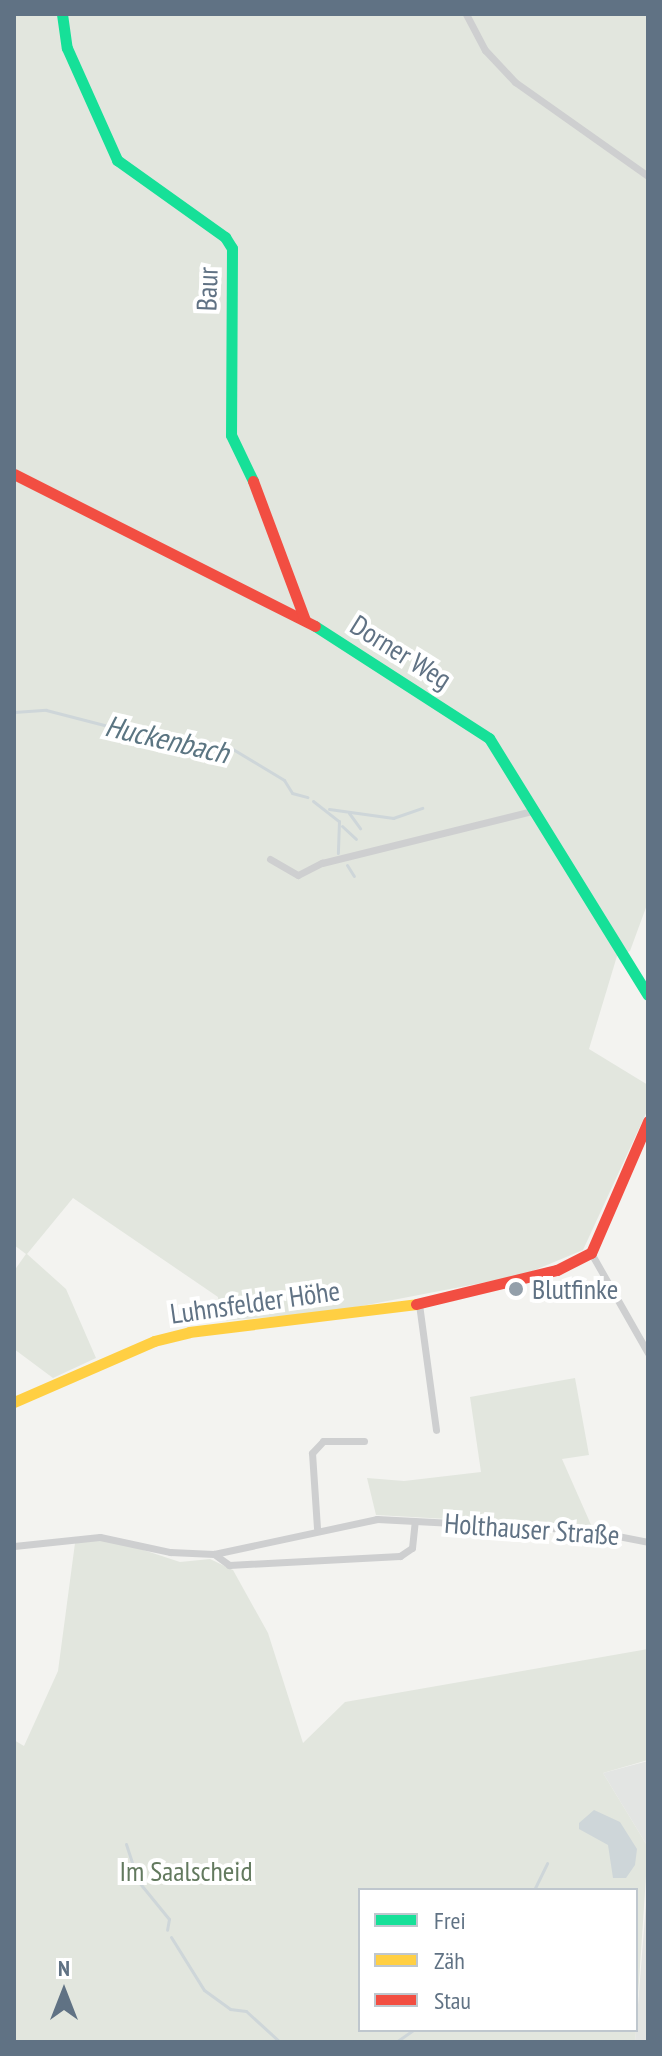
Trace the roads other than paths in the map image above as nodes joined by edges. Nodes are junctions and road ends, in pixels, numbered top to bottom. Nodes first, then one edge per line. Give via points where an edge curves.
1 (62, 14) edge
2 (466, 14) edge
3 (648, 176) edge
4 (14, 474) edge
5 (305, 620) junction
6 (536, 810) junction
7 (270, 859) dead end
8 (648, 995) edge
9 (648, 1121) edge
10 (591, 1253) junction
11 (419, 1304) junction
12 (648, 1353) edge
13 (14, 1402) edge
14 (436, 1430) dead end
15 (364, 1441) dead end
16 (415, 1521) junction
17 (317, 1528) junction
18 (648, 1542) edge
19 (14, 1546) edge
20 (214, 1554) junction

1 - 5 street, Baur via 67,48 117,160 225,237 232,248 230,431 266,508
2 - 3 street via 485,50 515,82
4 - 5 street, Dorner Weg
5 - 6 street, Dorner Weg via 489,738
6 - 7 street via 322,863 295,875
6 - 8 street, Dorner Weg
9 - 10 street
10 - 11 street, Luhnsfelder Höhe via 537,1278
10 - 12 street
11 - 13 street, Luhnsfelder Höhe via 189,1332 147,1344
11 - 14 street
15 - 17 street via 323,1441 312,1453
16 - 17 street, Holthauser Straße via 377,1519
16 - 18 street, Holthauser Straße via 587,1530
16 - 20 street, Holthauser Straße via 412,1548 400,1556 229,1565
17 - 20 street, Holthauser Straße
19 - 20 street, Holthauser Straße via 100,1537 170,1552

